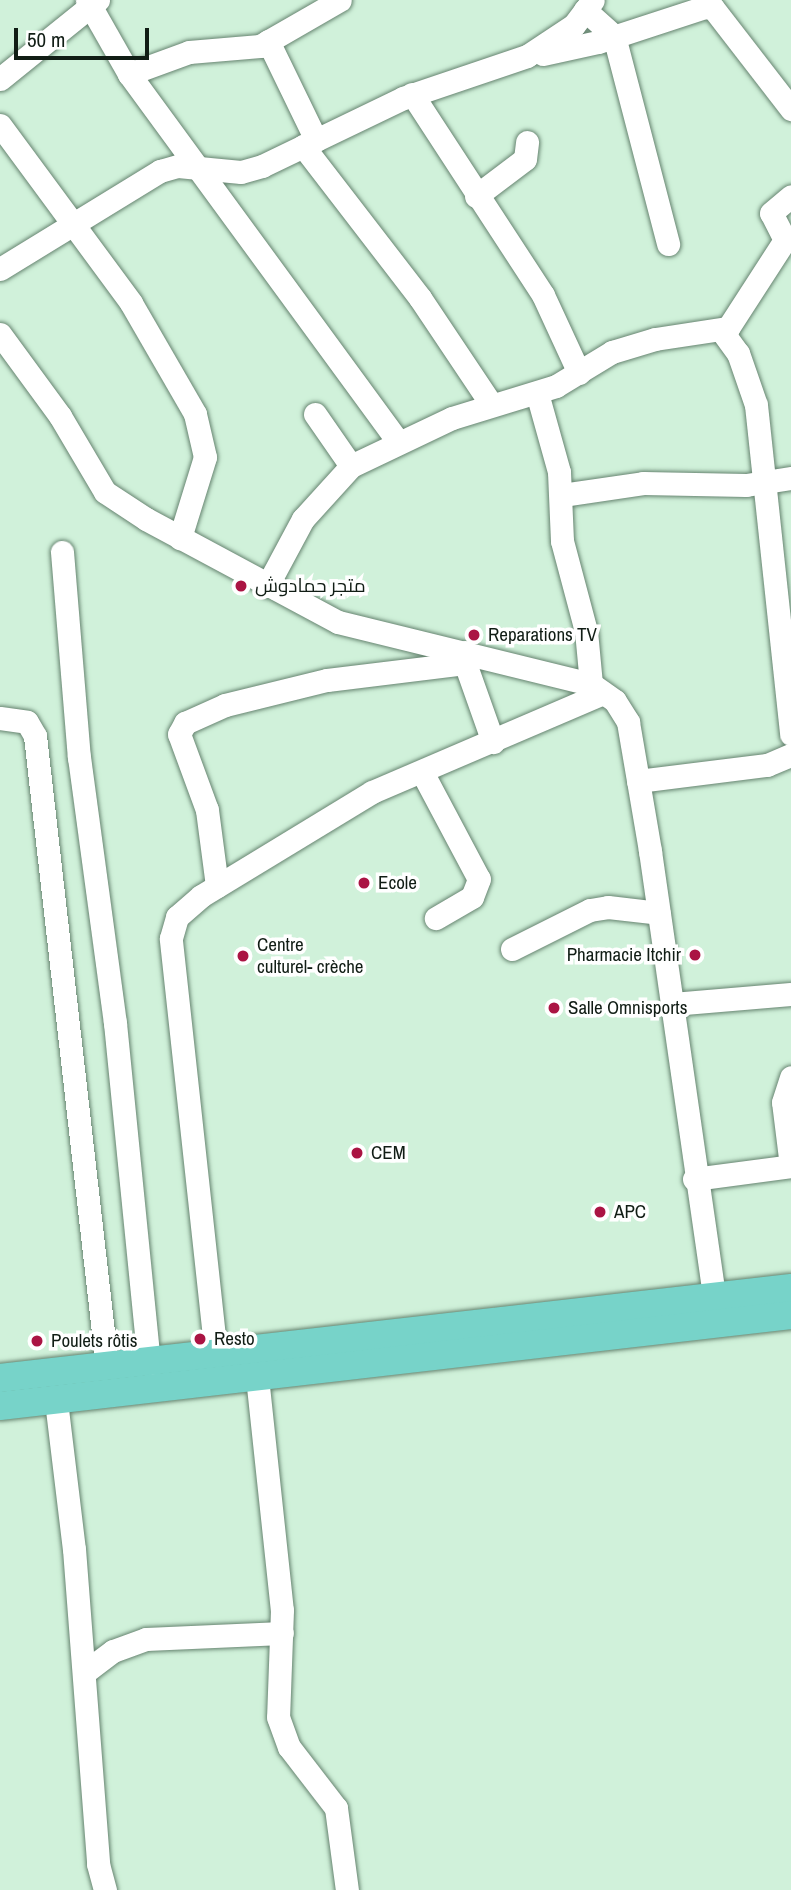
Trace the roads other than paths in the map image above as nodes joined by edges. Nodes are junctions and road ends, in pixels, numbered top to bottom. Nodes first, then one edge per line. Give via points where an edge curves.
1 (340, 0) edge
2 (93, 3) edge
3 (589, 5) edge
4 (321, 6) edge
5 (614, 36) junction
6 (268, 41) junction
7 (515, 60) junction
8 (129, 74) junction
9 (0, 79) edge
10 (412, 94) junction
11 (791, 109) edge
12 (0, 125) edge
13 (527, 142) dead end
14 (309, 143) junction
15 (207, 173) junction
16 (476, 196) junction
17 (791, 196) edge
18 (74, 227) junction
19 (668, 244) dead end
20 (0, 269) edge
21 (722, 330) junction
22 (0, 334) edge
23 (579, 373) junction
24 (537, 393) junction
25 (491, 404) junction
26 (314, 414) dead end
27 (398, 442) junction
28 (351, 466) junction
29 (791, 478) edge
30 (764, 482) junction
31 (562, 495) junction
32 (180, 538) junction
33 (62, 552) dead end
34 (267, 586) junction
35 (465, 658) junction
36 (597, 688) junction
37 (0, 718) edge
38 (791, 734) edge
39 (493, 742) junction
40 (791, 755) edge
41 (422, 772) junction
42 (638, 781) junction
43 (217, 886) junction
44 (659, 913) junction
45 (436, 918) dead end
46 (512, 949) dead end
47 (791, 995) edge
48 (672, 1004) junction
49 (791, 1077) edge
50 (694, 1179) junction
51 (791, 1288) edge
52 (714, 1297) junction
53 (791, 1315) edge
54 (216, 1355) junction
55 (149, 1364) junction
56 (107, 1367) junction
57 (257, 1377) junction
58 (0, 1378) edge
59 (56, 1401) junction
60 (0, 1406) edge
61 (282, 1633) junction
62 (85, 1672) junction
63 (105, 1890) edge
64 (347, 1890) edge

1 - 4 street
2 - 8 street
2 - 9 street
3 - 5 street
3 - 7 street via 554,42
4 - 6 street
5 - 7 street
5 - 11 street via 705,6 713,8
5 - 19 street
6 - 8 street via 242,51 178,54
6 - 14 street
7 - 10 street
8 - 15 street
10 - 14 street
10 - 16 street
12 - 18 street
13 - 16 street via 524,159
14 - 15 street via 262,166
14 - 25 street
15 - 18 street via 160,171
15 - 27 street
16 - 23 street via 543,295
17 - 21 street via 771,213 785,240 734,323
18 - 20 street
18 - 32 street via 131,303 195,414 205,457
21 - 23 street via 642,342 612,352
21 - 30 street via 738,353 756,405
22 - 32 street via 60,415 105,492
23 - 24 street
24 - 25 street
24 - 31 street
25 - 27 street
26 - 28 street
27 - 28 street
28 - 34 street via 303,519
29 - 30 street
30 - 31 street via 643,482
30 - 38 street
31 - 36 street via 562,541
32 - 34 street
33 - 55 street via 79,757 115,1023
34 - 35 street via 338,622
35 - 36 street
35 - 39 street
35 - 43 street via 327,680 225,705 185,723 180,742 207,810
36 - 39 street
36 - 42 street via 615,701 628,722
37 - 56 street via 27,722 35,736
39 - 41 street
40 - 42 street via 767,765
41 - 43 street via 372,792
41 - 45 street via 479,879 472,897
42 - 44 street
43 - 54 street via 177,917 171,939
44 - 46 street via 608,907 590,910
44 - 48 street
47 - 48 street
48 - 50 street
49 - 50 street via 783,1101 791,1166
50 - 52 street
51 - 52 main road
52 - 54 main road
53 - 57 main road
54 - 55 main road
55 - 56 main road
56 - 58 main road
57 - 59 main road
57 - 61 street
59 - 60 main road
59 - 62 street
61 - 62 street via 146,1639 113,1651
61 - 64 street via 278,1717 289,1747 337,1808
62 - 63 street via 98,1864

